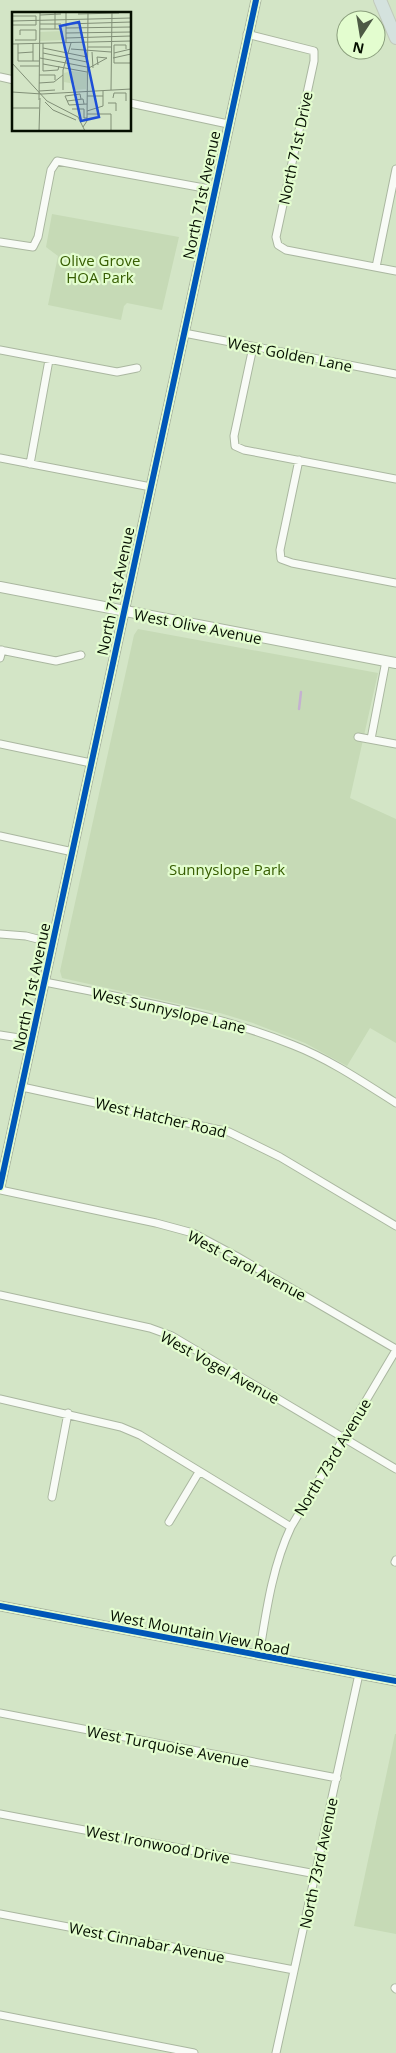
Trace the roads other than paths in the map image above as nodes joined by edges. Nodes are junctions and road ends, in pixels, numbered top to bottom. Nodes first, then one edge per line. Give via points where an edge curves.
1 (256, 0) edge
2 (380, 0) edge
3 (247, 34) junction
4 (396, 38) edge
5 (131, 103) edge
6 (228, 124) junction
7 (396, 169) edge
8 (215, 190) junction
9 (0, 242) edge
10 (376, 267) junction
11 (396, 271) edge
12 (184, 333) junction
13 (253, 347) junction
14 (0, 350) edge
15 (49, 360) junction
16 (137, 368) dead end
17 (396, 374) edge
18 (0, 458) edge
19 (299, 460) junction
20 (30, 464) junction
21 (396, 479) edge
22 (151, 487) junction
23 (396, 583) edge
24 (0, 587) edge
25 (123, 611) junction
26 (1, 650) edge
27 (81, 655) dead end
28 (0, 658) edge
29 (393, 663) edge
30 (358, 737) dead end
31 (371, 739) junction
32 (0, 744) edge
33 (396, 744) edge
34 (91, 763) junction
35 (0, 836) edge
36 (73, 852) junction
37 (0, 934) edge
38 (53, 943) junction
39 (45, 982) junction
40 (0, 1035) edge
41 (32, 1040) junction
42 (22, 1087) junction
43 (396, 1103) edge
44 (0, 1188) edge
45 (396, 1226) edge
46 (0, 1295) edge
47 (396, 1349) edge
48 (0, 1399) edge
49 (68, 1413) junction
50 (343, 1438) junction
51 (396, 1469) edge
52 (200, 1472) junction
53 (52, 1496) dead end
54 (169, 1522) dead end
55 (291, 1527) junction
56 (0, 1606) edge
57 (258, 1656) junction
58 (359, 1674) junction
59 (396, 1681) edge
60 (0, 1714) edge
61 (337, 1778) junction
62 (0, 1814) edge
63 (316, 1874) junction
64 (0, 1914) edge
65 (294, 1970) junction
66 (0, 2015) edge
67 (194, 2053) edge
68 (276, 2053) edge

1 - 3 street, North 71st Avenue
2 - 4 highway
3 - 6 street, North 71st Avenue
3 - 10 street, North 71st Drive via 314,51 276,236 278,245 286,250
5 - 6 street
6 - 8 street, North 71st Avenue
7 - 10 street
8 - 9 street via 57,161 51,170 38,237 33,247
8 - 12 street, North 71st Avenue
10 - 11 street
12 - 13 street, West Golden Lane
12 - 22 street, North 71st Avenue
13 - 17 street, West Golden Lane
13 - 19 street via 234,446
14 - 15 street
15 - 16 street via 117,372
15 - 20 street
18 - 20 street
19 - 21 street
19 - 23 street via 280,550 281,559
20 - 22 street
22 - 25 street, North 71st Avenue
24 - 25 main road, West Olive Avenue
25 - 29 main road, West Olive Avenue
25 - 34 street, North 71st Avenue
26 - 27 street via 56,661
26 - 28 street
29 - 31 street
30 - 31 street
31 - 33 street
32 - 34 street
34 - 36 street, North 71st Avenue
35 - 36 street
36 - 38 street, North 71st Avenue
37 - 38 street
38 - 39 street, North 71st Avenue
39 - 41 street, North 71st Avenue
39 - 43 street, West Sunnyslope Lane via 242,1026 318,1057
40 - 41 street
41 - 42 street, North 71st Avenue
42 - 44 street, North 71st Avenue
42 - 45 street, West Hatcher Road via 229,1132 280,1157
44 - 47 street, West Carol Avenue via 193,1234
46 - 50 street, West Vogel Avenue via 150,1328 172,1336
47 - 50 street, North 73rd Avenue
48 - 49 street
49 - 52 street via 140,1435
49 - 53 street
50 - 51 street, West Vogel Avenue
50 - 55 street, North 73rd Avenue
52 - 54 street
52 - 55 street
55 - 57 street, North 73rd Avenue via 277,1562
56 - 57 street, West Mountain View Road
57 - 58 street, West Mountain View Road
58 - 59 street, West Mountain View Road
58 - 61 street, North 73rd Avenue
60 - 61 street, West Turquoise Avenue
61 - 63 street, North 73rd Avenue
62 - 63 street, West Ironwood Drive
63 - 65 street, North 73rd Avenue
64 - 65 street, West Cinnabar Avenue
65 - 68 street, North 73rd Avenue
66 - 67 street

